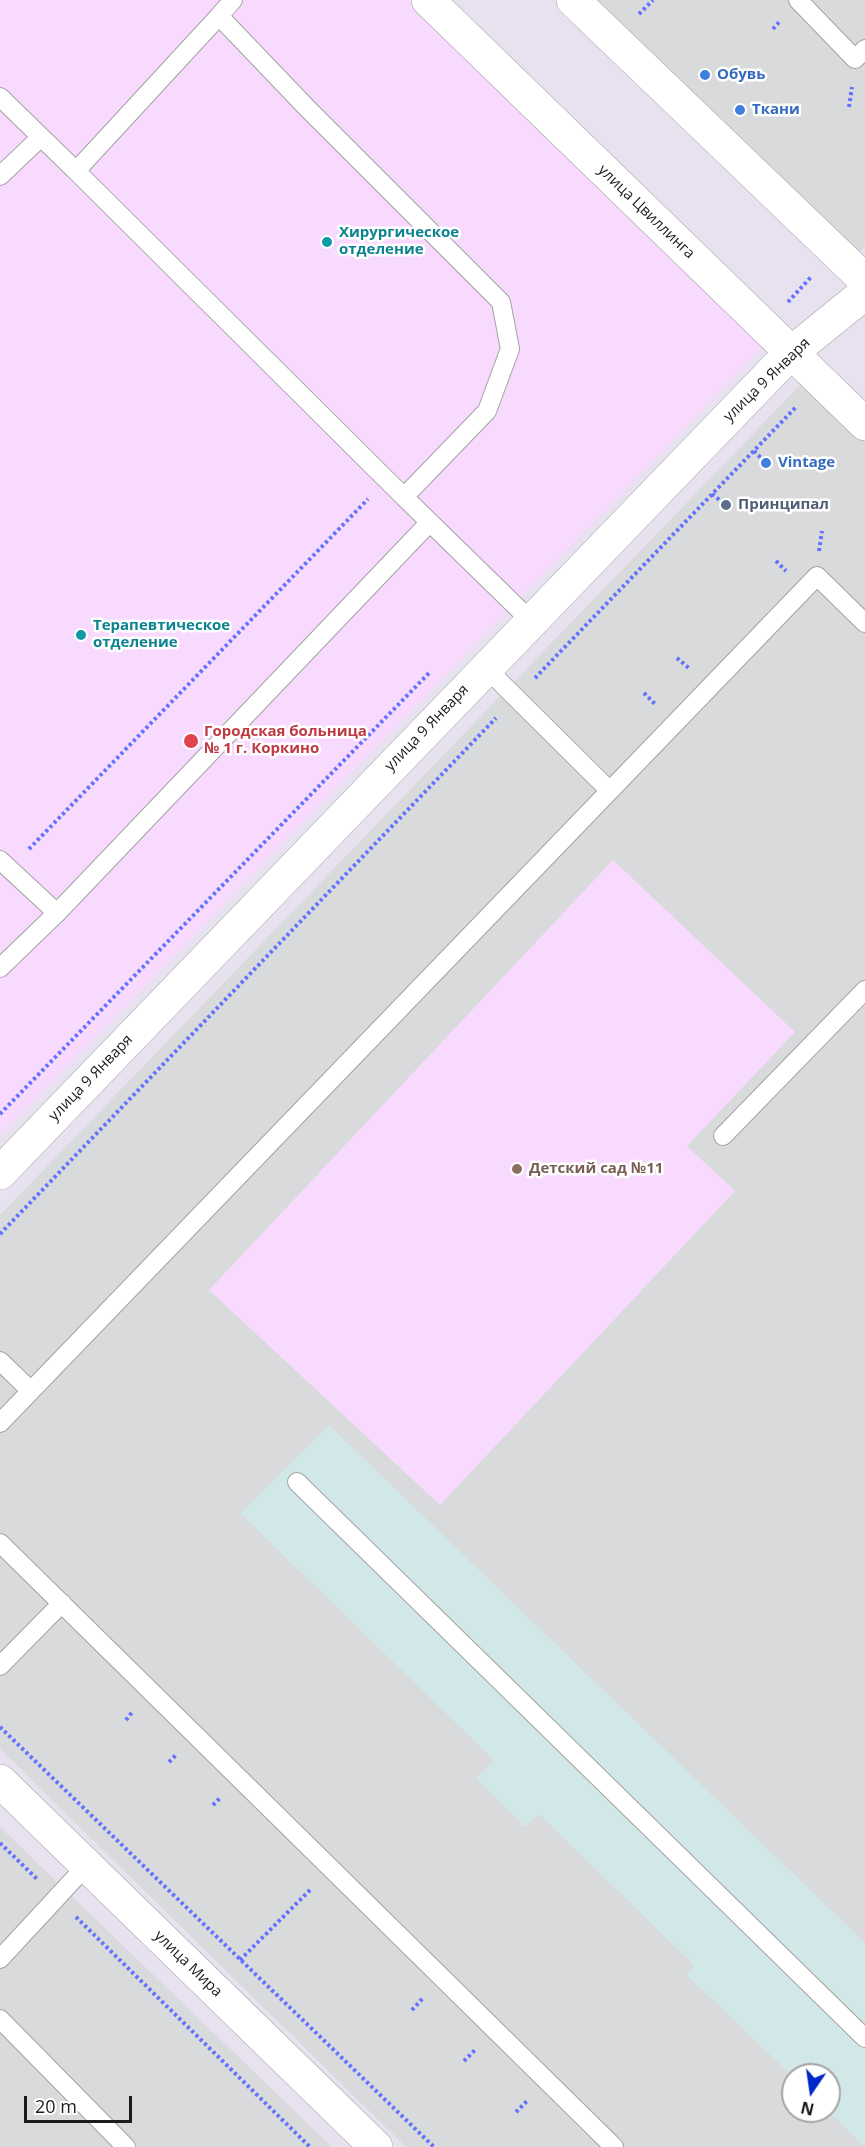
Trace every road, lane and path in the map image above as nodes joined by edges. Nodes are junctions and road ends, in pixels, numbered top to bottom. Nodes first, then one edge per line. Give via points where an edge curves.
1 (233, 0) edge
2 (428, 0) edge
3 (573, 0) edge
4 (653, 0) edge
5 (798, 0) edge
6 (219, 16) junction
7 (631, 21) dead end
8 (865, 49) edge
9 (0, 97) edge
10 (41, 137) junction
11 (76, 171) junction
12 (0, 177) edge
13 (865, 280) edge
14 (865, 293) edge
15 (791, 353) junction
16 (800, 403) dead end
17 (865, 424) edge
18 (754, 451) junction
19 (766, 463) dead end
20 (386, 479) junction
21 (712, 494) junction
22 (404, 497) junction
23 (726, 505) dead end
24 (430, 522) junction
25 (531, 621) junction
26 (865, 622) edge
27 (485, 667) junction
28 (516, 698) junction
29 (609, 791) junction
30 (5, 865) edge
31 (57, 913) junction
32 (0, 968) edge
33 (865, 990) edge
34 (723, 1136) dead end
35 (0, 1173) edge
36 (0, 1234) edge
37 (0, 1361) edge
38 (32, 1391) junction
39 (0, 1424) edge
40 (297, 1482) dead end
41 (0, 1543) edge
42 (62, 1603) junction
43 (0, 1666) edge
44 (0, 1727) edge
45 (0, 1781) edge
46 (0, 1843) edge
47 (87, 1865) junction
48 (331, 1868) junction
49 (57, 1898) junction
50 (0, 1959) edge
51 (240, 1960) junction
52 (0, 2019) edge
53 (865, 2038) edge
54 (126, 2147) edge
55 (310, 2147) edge
56 (376, 2147) edge
57 (434, 2147) edge
58 (614, 2147) edge

1 - 6 lane
2 - 15 street, улица Цвиллинга
3 - 13 street
4 - 7 path
5 - 8 lane via 855,59
6 - 11 lane
6 - 22 lane via 501,302 510,349 487,411
9 - 10 lane
10 - 11 lane
10 - 12 lane
11 - 20 lane
14 - 15 street, улица 9 Января
15 - 17 street, улица Цвиллинга
15 - 25 street, улица 9 Января
16 - 18 path
18 - 19 path
18 - 21 path
20 - 22 lane
20 - 30 path
21 - 23 path
21 - 28 path
22 - 24 lane
24 - 25 lane
24 - 31 lane
25 - 27 street, улица 9 Января
26 - 29 lane via 817,576
27 - 28 lane
27 - 35 street, улица 9 Января
28 - 29 lane
28 - 36 path
29 - 38 lane
30 - 31 lane
31 - 32 lane
33 - 34 lane
37 - 38 lane
38 - 39 lane
40 - 53 lane
41 - 42 lane
42 - 43 lane
42 - 48 lane
44 - 51 path
45 - 47 street, улица Мира
46 - 49 path
47 - 49 lane
47 - 56 street, улица Мира
48 - 51 path
48 - 58 lane
49 - 50 lane
49 - 55 path
51 - 57 path
52 - 54 lane

